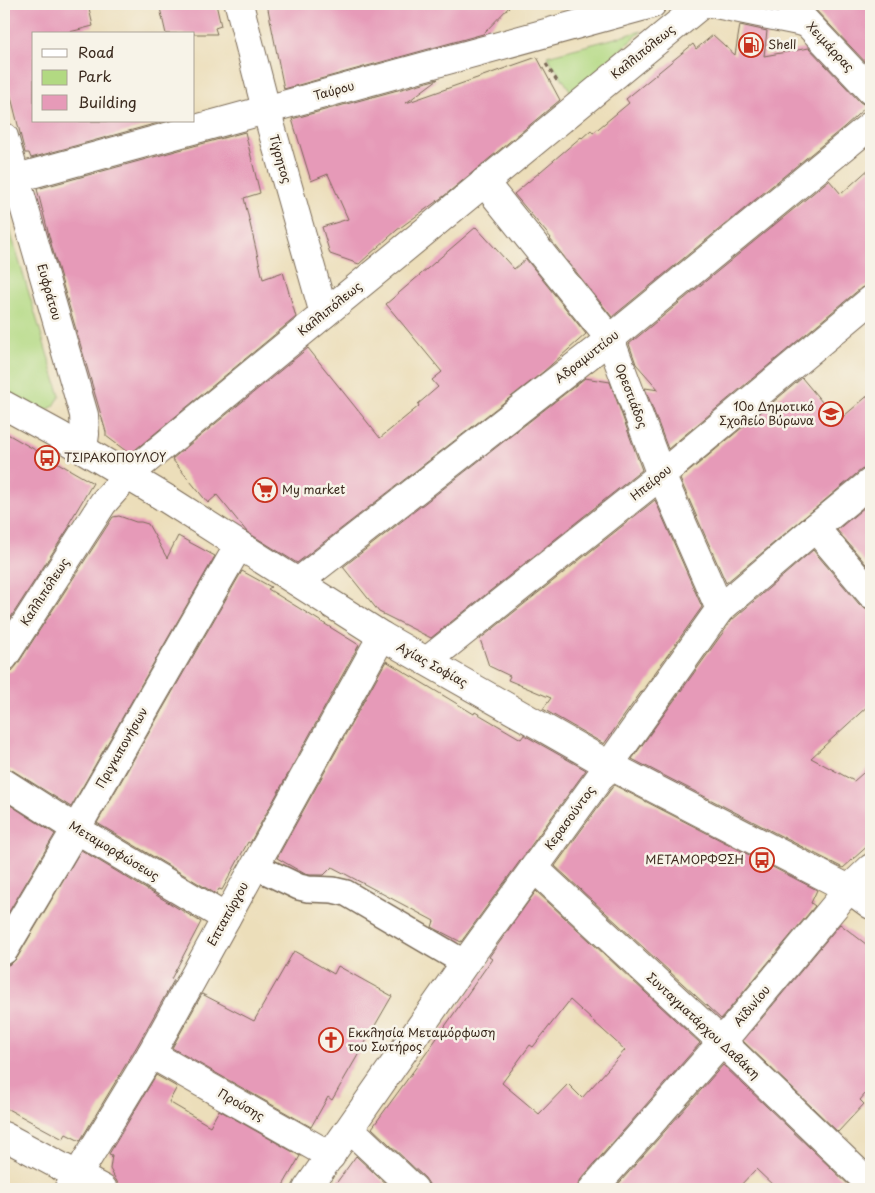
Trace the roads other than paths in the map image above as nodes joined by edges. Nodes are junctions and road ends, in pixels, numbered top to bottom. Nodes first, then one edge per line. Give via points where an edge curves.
1 (239, 4) edge
2 (652, 4) edge
3 (789, 4) edge
4 (692, 6) edge
5 (814, 30) junction
6 (871, 91) edge
7 (266, 109) junction
8 (871, 126) edge
9 (4, 137) edge
10 (484, 182) junction
11 (14, 190) edge
12 (871, 300) edge
13 (324, 314) junction
14 (610, 339) junction
15 (4, 405) edge
16 (83, 449) junction
17 (661, 475) junction
18 (127, 476) junction
19 (871, 482) edge
20 (815, 528) junction
21 (239, 545) junction
22 (298, 582) junction
23 (871, 594) edge
24 (720, 610) junction
25 (382, 636) junction
26 (4, 657) edge
27 (426, 662) junction
28 (609, 765) junction
29 (4, 783) edge
30 (76, 829) junction
31 (255, 866) junction
32 (534, 868) junction
33 (871, 868) edge
34 (849, 889) junction
35 (871, 905) edge
36 (226, 918) junction
37 (4, 950) edge
38 (465, 963) junction
39 (722, 1042) junction
40 (151, 1054) junction
41 (350, 1129) junction
42 (4, 1136) edge
43 (331, 1156) junction
44 (73, 1182) edge
45 (871, 1185) edge
46 (103, 1189) edge
47 (307, 1189) edge
48 (414, 1189) edge
49 (593, 1189) edge

1 - 7 street, Τίγρητος
2 - 7 street, Ταύρου
3 - 5 street, Χειμάρρας
4 - 5 lane
4 - 10 street, Καλλιπόλεως
5 - 6 street, Χειμάρρας
7 - 11 street, Ταύρου
7 - 13 street, Τίγρητος
8 - 14 street, Αδραμυττίου
9 - 11 street, Ευφράτου
10 - 13 street, Καλλιπόλεως
10 - 14 street, Ορεστιάδος
11 - 16 street, Ευφράτου via 84,415
12 - 17 street, Ηπείρου
13 - 18 street, Καλλιπόλεως
14 - 17 street, Ορεστιάδος
14 - 22 street, Αδραμυττίου
15 - 16 street, Αγίας Σοφίας
16 - 18 street, Αγίας Σοφίας
17 - 24 street, Ορεστιάδος
17 - 27 street, Ηπείρου
18 - 21 street, Αγίας Σοφίας
18 - 26 street, Καλλιπόλεως via 102,504
19 - 20 street, Κερασούντος
20 - 23 street
20 - 24 street, Κερασούντος
21 - 22 street, Αγίας Σοφίας
21 - 30 street, Πριγκιπονήσων
22 - 25 street, Αγίας Σοφίας
24 - 28 street, Κερασούντος
25 - 27 street, Αγίας Σοφίας
25 - 31 street, Επταπύργου
27 - 28 street, Αγίας Σοφίας
28 - 32 street, Κερασούντος
28 - 34 street, Αγίας Σοφίας
29 - 30 street, Μεταμορφώσεως
30 - 36 street, Μεταμορφώσεως
30 - 37 street, Πριγκιπονήσων
31 - 36 street, Επταπύργου
31 - 38 street via 299,887 346,893
32 - 38 street, Κερασούντος
32 - 39 street, Συνταγματάρχου Δαβάκη
33 - 34 street, Αϊδινίου
34 - 35 street, Αγίας Σοφίας
34 - 39 street, Αϊδινίου
36 - 40 street, Επταπύργου
38 - 41 street, Κερασούντος
39 - 45 street, Συνταγματάρχου Δαβάκη
39 - 49 street, Αϊδινίου
40 - 43 street, Προύσης
40 - 44 street, Επταπύργου
41 - 43 street, Κερασούντος
41 - 48 street
42 - 44 street
43 - 47 street, Κερασούντος
44 - 46 street

